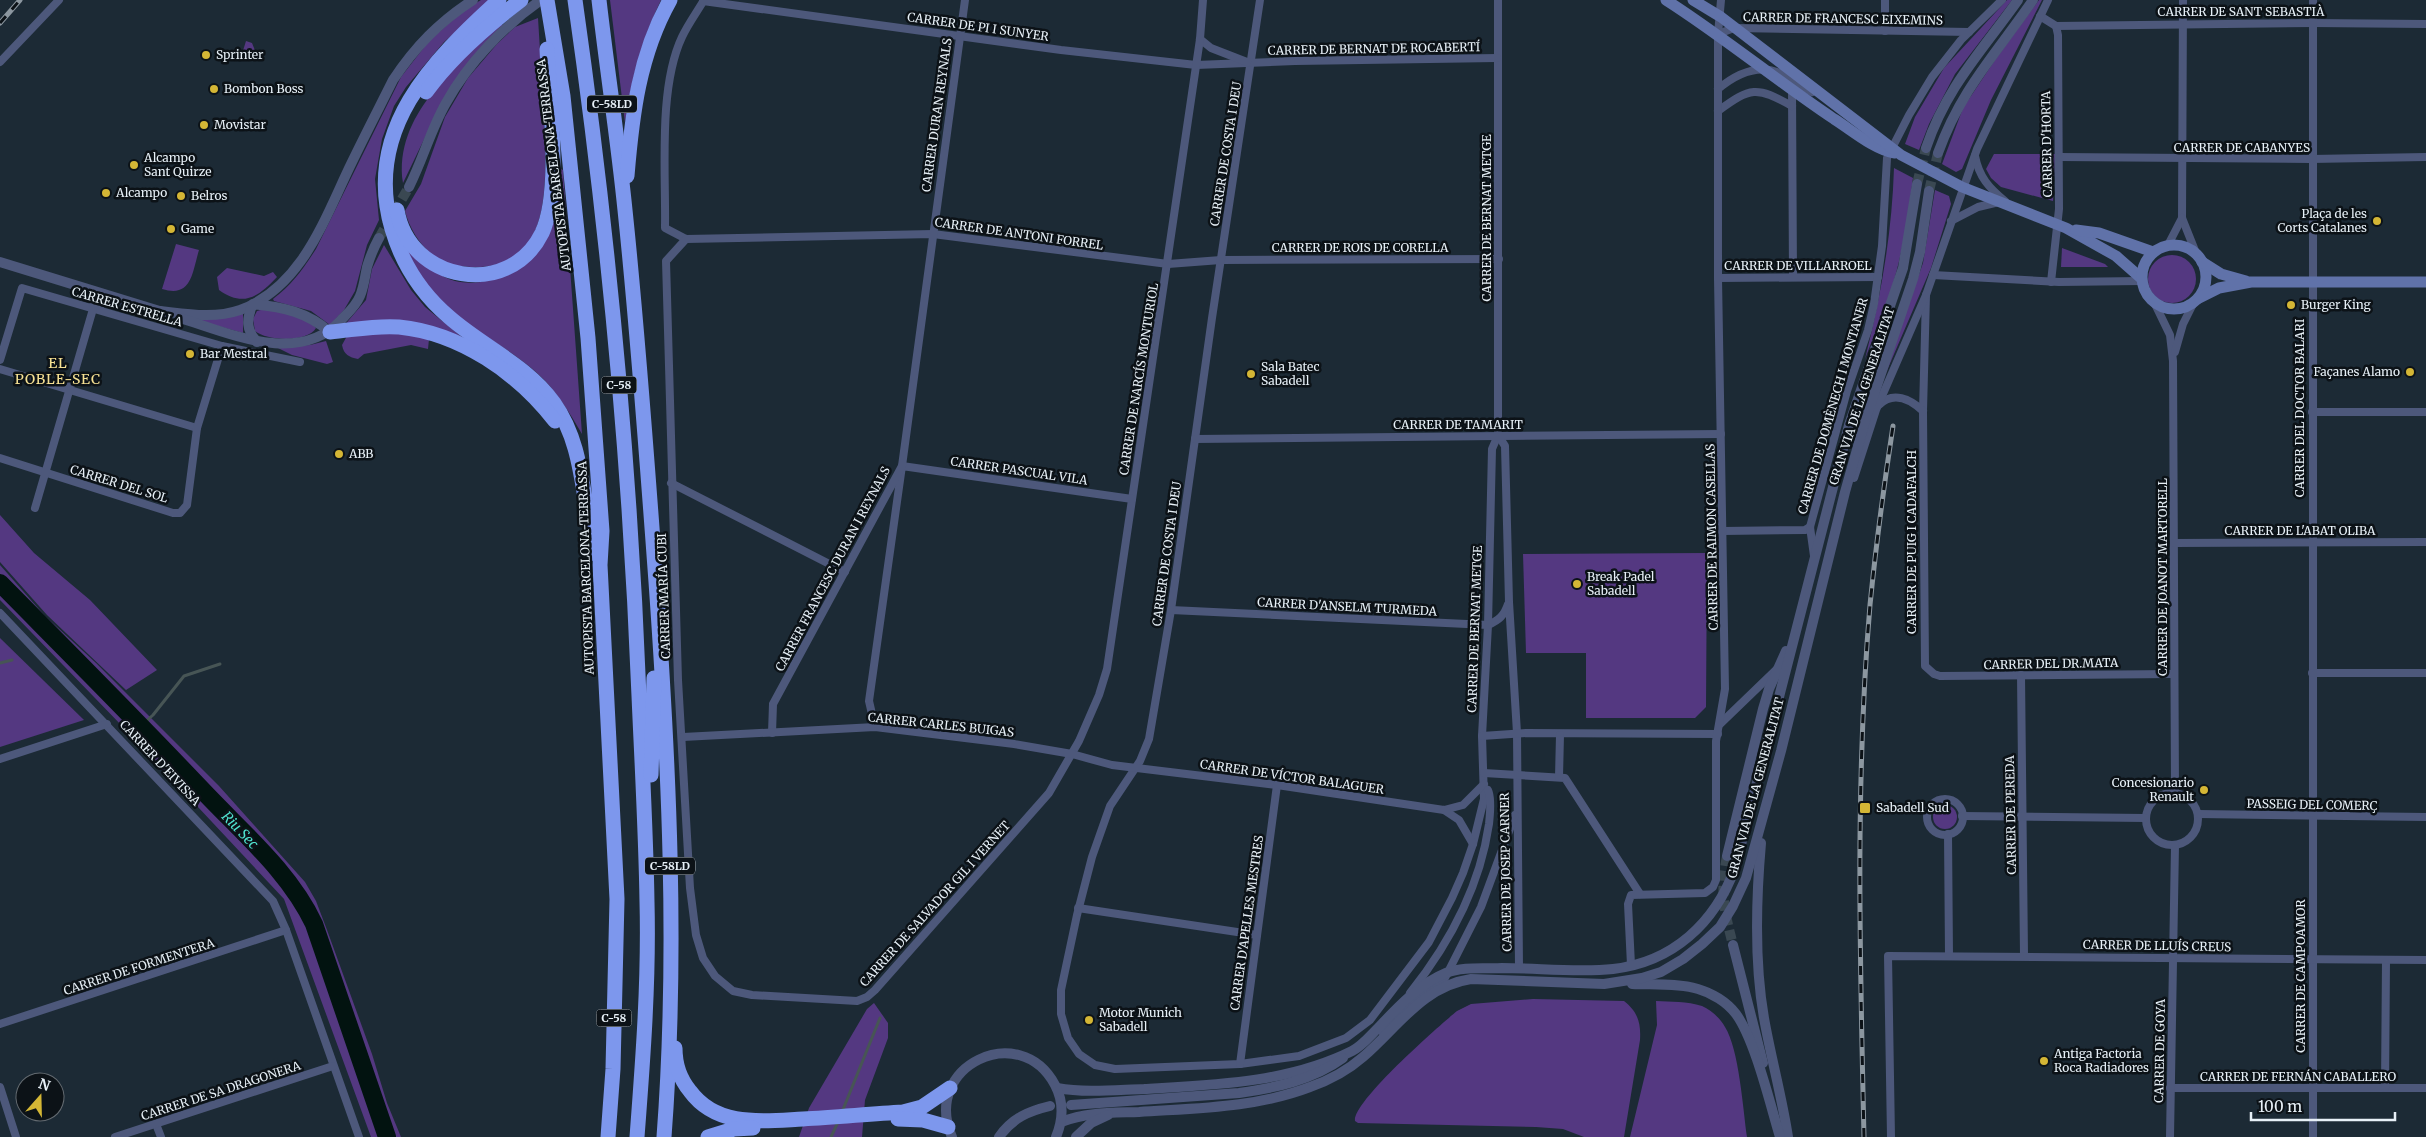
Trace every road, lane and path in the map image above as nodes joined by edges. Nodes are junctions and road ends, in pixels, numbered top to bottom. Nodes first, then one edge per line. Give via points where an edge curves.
1 (59, 0) edge
2 (473, 0) edge
3 (499, 0) edge
4 (521, 0) edge
5 (575, 0) edge
6 (599, 0) edge
7 (670, 0) edge
8 (704, 0) edge
9 (965, 0) edge
10 (1204, 0) edge
11 (1260, 0) edge
12 (1498, 0) edge
13 (1666, 0) edge
14 (1693, 0) edge
15 (1721, 0) edge
16 (1885, 0) edge
17 (2002, 0) edge
18 (2018, 0) edge
19 (2033, 0) edge
20 (2048, 0) edge
21 (2183, 0) edge
22 (2312, 0) edge
23 (547, 13) edge
24 (2040, 16) junction
25 (1721, 17) junction
26 (2313, 23) junction
27 (2182, 24) junction
28 (2426, 24) edge
29 (2056, 26) junction
30 (1734, 28) junction
31 (1885, 31) junction
32 (1969, 32) junction
33 (1718, 34) junction
34 (959, 36) junction
35 (1200, 39) junction
36 (1497, 58) junction
37 (0, 62) edge
38 (1251, 63) junction
39 (1196, 65) junction
40 (1764, 68) junction
41 (1718, 89) junction
42 (1792, 90) junction
43 (1829, 100) junction
44 (1792, 106) junction
45 (1718, 111) junction
46 (1926, 148) tunnel mouth
47 (1894, 151) junction
48 (1938, 153) tunnel mouth
49 (1975, 154) junction
50 (2059, 157) junction
51 (2426, 157) edge
52 (2181, 159) junction
53 (2311, 160) junction
54 (1917, 184) tunnel mouth
55 (409, 187) tunnel mouth
56 (1962, 187) junction
57 (1929, 191) tunnel mouth
58 (1999, 202) junction
59 (2012, 207) junction
60 (625, 208) junction
61 (2182, 218) junction
62 (1951, 221) junction
63 (2062, 226) junction
64 (933, 234) junction
65 (379, 238) tunnel mouth
66 (686, 239) junction
67 (2168, 245) junction
68 (2154, 252) junction
69 (2199, 257) junction
70 (1499, 259) junction
71 (1221, 260) junction
72 (0, 262) edge
73 (1168, 264) junction
74 (0, 266) edge
75 (22, 270) junction
76 (1933, 275) junction
77 (1878, 277) junction
78 (1718, 278) junction
79 (1793, 278) junction
80 (2141, 279) junction
81 (2051, 282) junction
82 (2250, 282) junction
83 (2312, 282) junction
84 (2426, 282) edge
85 (100, 292) junction
86 (1926, 295) junction
87 (2196, 301) junction
88 (253, 304) junction
89 (2155, 304) junction
90 (93, 309) junction
91 (160, 311) junction
92 (330, 332) junction
93 (257, 343) junction
94 (222, 346) junction
95 (0, 360) edge
96 (300, 362) dead end
97 (2173, 362) junction
98 (0, 369) edge
99 (70, 389) junction
100 (1878, 406) junction
101 (1923, 411) junction
102 (2312, 412) junction
103 (2426, 412) edge
104 (198, 428) junction
105 (1722, 434) junction
106 (1498, 435) junction
107 (1195, 439) junction
108 (576, 454) junction
109 (0, 458) edge
110 (902, 466) junction
111 (46, 474) junction
112 (671, 484) junction
113 (1132, 499) junction
114 (35, 508) dead end
115 (1810, 527) junction
116 (1723, 531) junction
117 (1834, 535) junction
118 (2311, 542) junction
119 (2426, 542) edge
120 (2174, 543) junction
121 (1814, 558) junction
122 (600, 565) junction
123 (844, 572) junction
124 (657, 595) junction
125 (1509, 602) junction
126 (1171, 610) junction
127 (1801, 612) junction
128 (0, 613) edge
129 (1488, 625) junction
130 (1779, 667) junction
131 (1929, 671) joint
132 (2312, 673) junction
133 (2426, 673) edge
134 (2174, 674) junction
135 (2021, 675) junction
136 (107, 724) junction
137 (1720, 724) junction
138 (875, 727) junction
139 (772, 733) junction
140 (1517, 733) junction
141 (1718, 734) junction
142 (1560, 735) junction
143 (1482, 736) junction
144 (683, 737) junction
145 (1072, 754) junction
146 (0, 759) edge
147 (1136, 767) junction
148 (1484, 773) junction
149 (1516, 776) junction
150 (1559, 777) junction
151 (1484, 784) junction
152 (1277, 785) junction
153 (2175, 792) junction
154 (1517, 808) junction
155 (1444, 810) junction
156 (2198, 814) junction
157 (1962, 816) junction
158 (2312, 816) junction
159 (2022, 817) junction
160 (2426, 817) edge
161 (2145, 818) junction
162 (1763, 819) junction
163 (1948, 834) junction
164 (1473, 844) junction
165 (2175, 845) junction
166 (1727, 856) tunnel mouth
167 (1640, 894) junction
168 (647, 904) junction
169 (1078, 908) junction
170 (286, 930) junction
171 (1257, 935) junction
172 (1733, 945) tunnel mouth
173 (2024, 955) junction
174 (1949, 956) junction
175 (671, 957) junction
176 (2173, 957) junction
177 (702, 958) joint
178 (2313, 959) junction
179 (2386, 960) junction
180 (2426, 960) edge
181 (1630, 965) junction
182 (1519, 968) junction
183 (1447, 973) junction
184 (1604, 984) junction
185 (1399, 1006) junction
186 (0, 1024) edge
187 (1376, 1045) junction
188 (1354, 1050) junction
189 (1240, 1064) junction
190 (333, 1066) junction
191 (1115, 1070) joint
192 (0, 1087) edge
193 (950, 1088) junction
194 (1057, 1088) junction
195 (2170, 1088) junction
196 (2313, 1088) junction
197 (2385, 1088) junction
198 (2426, 1088) edge
199 (1071, 1105) dead end
200 (1050, 1106) dead end
201 (1114, 1113) junction
202 (874, 1117) junction
203 (811, 1122) junction
204 (1061, 1122) junction
205 (156, 1124) junction
206 (950, 1132) edge
207 (16, 1137) edge
208 (116, 1137) edge
209 (161, 1137) edge
210 (359, 1137) edge
211 (608, 1137) edge
212 (637, 1137) edge
213 (664, 1137) edge
214 (708, 1137) edge
215 (999, 1137) edge
216 (1056, 1137) edge
217 (1076, 1137) edge
218 (1781, 1137) edge
219 (1788, 1137) edge
220 (1891, 1137) edge
221 (2170, 1137) edge
222 (2313, 1137) edge

1 - 37 street
2 - 88 street via 436,26 406,59 309,250 282,284
3 - 108 highway via 431,68 403,110 387,157 386,201 397,246 422,289 450,318 516,365 545,391 562,416
4 - 23 highway via 444,70 416,105 401,140 395,170 397,214 407,237 419,253 444,269 468,275 502,270 529,252 542,232 550,204 553,150
5 - 168 highway, C-58 via 597,165 625,458 635,602
6 - 60 highway, C-58LD
7 - 60 highway via 653,37 639,82 632,116
8 - 34 street, CARRER DE PI I SUNYER
8 - 66 street, CARRER DE ANTONI FORREL via 682,37 671,76 664,140 665,228
9 - 34 street, CARRER DURAN REYNALS
10 - 35 street, CARRER DE NARCÍS MONTURIOL
11 - 38 street, CARRER DE COSTA I DEU
12 - 36 street, CARRER DE BERNAT METGE
13 - 33 main road
14 - 25 main road
15 - 25 street, CARRER DE RAIMON CASELLAS
16 - 31 street
17 - 32 street, CARRER DE DOMÈNECH I MONTANER
18 - 46 street via 1956,82
19 - 48 street via 1964,95
20 - 24 street, CARRER DE PUIG I CADAFALCH
21 - 27 street
22 - 26 street, CARRER DEL DOCTOR BALARI
23 - 55 street via 516,18 458,83 437,120
23 - 122 highway, AUTOPISTA BARCELONA-TERRASSA / C-58 via 571,166 588,338 602,531
24 - 29 street
24 - 49 street, CARRER DE PUIG I CADAFALCH
25 - 30 main road
25 - 33 street, CARRER DE RAIMON CASELLAS
26 - 27 street, CARRER DE SANT SEBASTIÀ
26 - 28 street, CARRER DE SANT SEBASTIÀ
26 - 53 street, CARRER DEL DOCTOR BALARI
27 - 29 street, CARRER DE SANT SEBASTIÀ
27 - 52 street
29 - 50 street, CARRER D'HORTA
30 - 31 street, CARRER DE FRANCESC EIXEMINS
30 - 33 street, CARRER DE FRANCESC EIXEMINS
30 - 43 main road
31 - 32 street, CARRER DE FRANCESC EIXEMINS
32 - 47 street, CARRER DE DOMÈNECH I MONTANER via 1932,77
33 - 40 main road
33 - 41 street, CARRER DE RAIMON CASELLAS
34 - 39 street, CARRER DE PI I SUNYER
34 - 64 street, CARRER DURAN REYNALS
35 - 38 street via 1211,48
35 - 39 street, CARRER DE NARCÍS MONTURIOL
36 - 38 street, CARRER DE BERNAT DE ROCABERTÍ
36 - 70 street, CARRER DE BERNAT METGE
38 - 39 street, CARRER DE PI I SUNYER
38 - 71 street, CARRER DE COSTA I DEU
39 - 73 street, CARRER DE NARCÍS MONTURIOL
40 - 41 street via 1732,77
40 - 42 main road
40 - 43 street via 1780,73
41 - 45 street, CARRER DE RAIMON CASELLAS
42 - 44 street
42 - 47 main road via 1868,141
43 - 47 main road
44 - 45 street via 1758,91 1742,94
44 - 79 street
45 - 78 street, CARRER DE RAIMON CASELLAS
47 - 56 main road
47 - 77 street, CARRER DE DOMÈNECH I MONTANER via 1885,164
49 - 56 street, CARRER DE PUIG I CADAFALCH
49 - 59 street via 1986,185
50 - 52 street, CARRER DE CABANYES
50 - 63 street, CARRER D'HORTA
51 - 53 street, CARRER DE CABANYES
52 - 53 street, CARRER DE CABANYES
52 - 61 street
53 - 83 street, CARRER DEL DOCTOR BALARI
54 - 121 street, GRAN VIA DE LA GENERALITAT via 1900,276 1849,425
56 - 58 main road
56 - 62 street, CARRER DE PUIG I CADAFALCH
57 - 117 street, GRAN VIA DE LA GENERALITAT via 1915,270 1865,421
58 - 59 main road
58 - 62 street via 1978,207
59 - 63 main road
60 - 124 highway, C-58LD
61 - 67 street
61 - 69 street
62 - 76 street, CARRER DE PUIG I CADAFALCH
63 - 68 main road via 2099,233
63 - 80 main road via 2116,256
63 - 81 street, CARRER D'HORTA
64 - 66 street, CARRER DE ANTONI FORREL
64 - 73 street, CARRER DE ANTONI FORREL
64 - 110 street, CARRER FRANCESC DURAN I REYNALS
65 - 92 street via 360,296
66 - 112 street, CARRER MARÍA CUBI via 666,261
67 - 68 main road
67 - 69 main road via 2185,247
68 - 80 main road via 2145,262
69 - 82 main road via 2221,274
69 - 87 main road via 2206,275
70 - 71 street, CARRER DE ROIS DE CORELLA
70 - 106 street, CARRER DE BERNAT METGE
71 - 73 street, CARRER DE ANTONI FORREL
71 - 107 street, CARRER DE COSTA I DEU
72 - 75 street
73 - 113 street, CARRER DE NARCÍS MONTURIOL
74 - 75 street
75 - 85 street
76 - 81 street
76 - 86 street, CARRER DE PUIG I CADAFALCH
77 - 79 street, CARRER DE VILLARROEL
77 - 115 street, CARRER DE DOMÈNECH I MONTANER via 1868,330
78 - 79 street, CARRER DE VILLARROEL
78 - 105 street, CARRER DE RAIMON CASELLAS
80 - 81 street
80 - 89 main road via 2146,294
82 - 83 main road
82 - 87 main road via 2220,288
83 - 84 main road
83 - 102 street, CARRER DEL DOCTOR BALARI
85 - 90 street via 101,305
85 - 91 street
86 - 100 street, CARRER DE PUIG I CADAFALCH
86 - 101 street, CARRER DE PUIG I CADAFALCH
87 - 89 main road via 2172,309
87 - 97 street, CARRER DE JOANOT MARTORELL via 2179,334
88 - 91 street via 211,316
88 - 92 street via 282,307 304,314
88 - 93 street via 248,318 249,332
89 - 97 street, CARRER DE JOANOT MARTORELL via 2170,335
90 - 94 street, CARRER ESTRELLA
90 - 95 street, CARRER ESTRELLA via 22,288
90 - 99 street
91 - 93 street
92 - 93 street via 311,340
92 - 108 highway via 398,327 432,334 461,345 507,373 535,396 563,431
94 - 96 street, CARRER ESTRELLA
94 - 104 street, CARRER DEL SOL
97 - 120 street, CARRER DE JOANOT MARTORELL
98 - 99 street
99 - 104 street
99 - 111 street
100 - 101 street via 1884,400 1897,397 1910,401
100 - 117 street, CARRER DE PUIG I CADAFALCH
101 - 131 street, CARRER DE PUIG I CADAFALCH via 1924,660
102 - 103 street
102 - 118 street, CARRER DEL DOCTOR BALARI
104 - 111 street, CARRER DEL SOL via 186,505 180,513
105 - 106 street, CARRER DE TAMARIT
105 - 116 street, CARRER DE RAIMON CASELLAS
106 - 107 street, CARRER DE TAMARIT
106 - 125 street, CARRER DE BERNAT METGE via 1505,446
106 - 129 street, CARRER DE BERNAT METGE via 1492,449
107 - 126 street, CARRER DE COSTA I DEU
108 - 122 highway via 589,530
109 - 111 street, CARRER DEL SOL
110 - 113 street, CARRER PASCUAL VILA
110 - 123 street, CARRER FRANCESC DURAN I REYNALS
110 - 138 street via 869,701
111 - 114 street
112 - 123 street
112 - 144 street, CARRER MARÍA CUBI
113 - 145 street, CARRER DE NARCÍS MONTURIOL via 1106,669 1099,695
115 - 116 street, CARRER DE DOMÈNECH I MONTANER via 1805,530
115 - 121 street, CARRER DE DOMÈNECH I MONTANER
116 - 137 street, CARRER DE RAIMON CASELLAS via 1725,689
117 - 162 street, GRAN VIA DE LA GENERALITAT
118 - 119 street, CARRER DE L'ABAT OLIBA
118 - 120 street, CARRER DE L'ABAT OLIBA
118 - 132 street, CARRER DEL DOCTOR BALARI
120 - 134 street, CARRER DE JOANOT MARTORELL
121 - 127 street, GRAN VIA DE LA GENERALITAT
122 - 211 highway, AUTOPISTA BARCELONA-TERRASSA / C-58 via 617,899
123 - 139 street, CARRER FRANCESC DURAN I REYNALS via 773,704
124 - 168 highway
124 - 175 highway, C-58LD via 667,755
125 - 129 street via 1505,614
125 - 140 street, CARRER DE BERNAT METGE
126 - 129 street, CARRER D'ANSELM TURMEDA
126 - 147 street, CARRER DE COSTA I DEU via 1149,739
127 - 130 street
127 - 181 street, GRAN VIA DE LA GENERALITAT via 1729,885 1717,906 1688,939 1671,951
128 - 136 street, CARRER D'EIVISSA
129 - 143 street, CARRER DE BERNAT METGE
130 - 137 street
130 - 166 street via 1763,709
131 - 135 street, CARRER DEL DR.MATA via 1940,676
132 - 133 street
132 - 158 street, CARRER DEL DOCTOR BALARI
134 - 135 street, CARRER DEL DR.MATA
134 - 153 street, CARRER DE JOANOT MARTORELL
135 - 159 street, CARRER DE PEREDA
136 - 146 street
136 - 170 street, CARRER D'EIVISSA via 266,892
137 - 141 street, CARRER DE RAIMON CASELLAS
138 - 139 street, CARRER CARLES BUIGAS
138 - 145 street, CARRER CARLES BUIGAS
139 - 144 street, CARRER CARLES BUIGAS
140 - 142 street
140 - 143 street
140 - 149 street, CARRER DE BERNAT METGE
141 - 142 street
141 - 167 street, CARRER DE RAIMON CASELLAS via 1715,883 1705,892
142 - 150 street
143 - 148 street, CARRER DE BERNAT METGE
144 - 177 street, CARRER MARÍA CUBI via 690,888
145 - 147 street, CARRER CARLES BUIGAS via 1112,765
145 - 177 street, CARRER DE SALVADOR GIL I VERNET via 1049,793 867,997 857,1001 752,995 733,990 715,976
147 - 152 street, CARRER DE VÍCTOR BALAGUER
147 - 169 street, CARRER DE COSTA I DEU via 1110,806
148 - 149 street
148 - 151 street, CARRER DE BERNAT METGE
149 - 150 street
149 - 154 street, CARRER DE JOSEP CARNER
150 - 167 street via 1565,778
151 - 155 street via 1463,804
151 - 164 street, CARRER DE BERNAT METGE via 1483,804
151 - 185 street, CARRER DE BERNAT METGE via 1489,792 1490,809 1485,850 1467,900 1431,965
152 - 155 street, CARRER DE VÍCTOR BALAGUER
152 - 171 street, CARRER D'APELLES MESTRES
153 - 156 street via 2191,800
153 - 161 street via 2159,795 2150,803
154 - 182 street, CARRER DE JOSEP CARNER
154 - 183 street via 1481,908
155 - 164 street via 1459,820
156 - 158 street, PASSEIG DEL COMERÇ
156 - 165 street via 2193,835
157 - 159 street
157 - 163 street via 1959,828
157 - 163 street via 1960,808 1949,800 1932,805 1928,813 1929,825 1938,833
158 - 160 street, PASSEIG DEL COMERÇ
158 - 178 street, CARRER DE CAMPOAMOR
159 - 161 street
159 - 173 street, CARRER DE PEREDA
161 - 165 street via 2152,837 2167,845
162 - 184 street, GRAN VIA DE LA GENERALITAT via 1746,878 1720,927 1683,959 1661,972
162 - 219 street via 1758,901 1759,976
163 - 174 street
164 - 189 street, CARRER DE BERNAT METGE via 1452,898 1429,942 1370,1020 1346,1038 1299,1056
165 - 176 street, CARRER DE GOYA
167 - 181 street via 1631,895 1628,904
168 - 212 highway, C-58
169 - 171 street
169 - 191 street, CARRER DE COSTA I DEU via 1061,990 1061,1014 1068,1038 1079,1054 1096,1065
170 - 186 street, CARRER DE FORMENTERA
170 - 190 street, CARRER D'EIVISSA
171 - 189 street, CARRER D'APELLES MESTRES
172 - 218 street
173 - 174 street, CARRER DE LLUÍS CREUS
173 - 176 street, CARRER DE LLUÍS CREUS
174 - 220 street, CARRER DE LLUÍS CREUS via 1888,956
175 - 203 highway via 675,1052 683,1081 693,1096 716,1113 734,1119
175 - 213 highway, C-58LD
176 - 178 street, CARRER DE LLUÍS CREUS
176 - 195 street, CARRER DE GOYA
178 - 179 street, CARRER DE LLUÍS CREUS
178 - 196 street, CARRER DE CAMPOAMOR
179 - 180 street, CARRER DE LLUÍS CREUS
179 - 197 street
181 - 182 street, GRAN VIA DE LA GENERALITAT via 1613,969
182 - 183 street, GRAN VIA DE LA GENERALITAT
183 - 185 street, GRAN VIA DE LA GENERALITAT
183 - 187 street via 1441,982 1391,1022
184 - 187 street, GRAN VIA DE LA GENERALITAT via 1471,979 1445,986 1410,1011
184 - 218 street via 1690,987 1722,1000 1744,1027
185 - 188 street, GRAN VIA DE LA GENERALITAT
187 - 201 street, GRAN VIA DE LA GENERALITAT via 1340,1074 1280,1098 1224,1106
188 - 194 street, GRAN VIA DE LA GENERALITAT via 1303,1069 1241,1083 1078,1092
188 - 199 street via 1315,1074 1264,1089
189 - 191 street, CARRER DE BERNAT METGE
190 - 205 street, CARRER DE SA DRAGONERA
190 - 210 street, CARRER D'EIVISSA
192 - 207 street
193 - 194 street via 959,1074 974,1062 1000,1054 1018,1055 1034,1062
193 - 202 highway via 914,1110
193 - 206 street via 946,1105
194 - 204 street
195 - 196 street, CARRER DE FERNÁN CABALLERO
195 - 221 street, CARRER DE GOYA
196 - 197 street, CARRER DE FERNÁN CABALLERO
196 - 222 street, CARRER DE CAMPOAMOR
197 - 198 street, CARRER DE FERNÁN CABALLERO
200 - 215 street via 1020,1116
201 - 204 street, GRAN VIA DE LA GENERALITAT via 1084,1114
201 - 217 street via 1091,1123
202 - 203 highway
202 - 206 highway via 922,1120
203 - 214 highway via 734,1129
204 - 216 street
205 - 208 street, CARRER DE SA DRAGONERA
205 - 209 street

